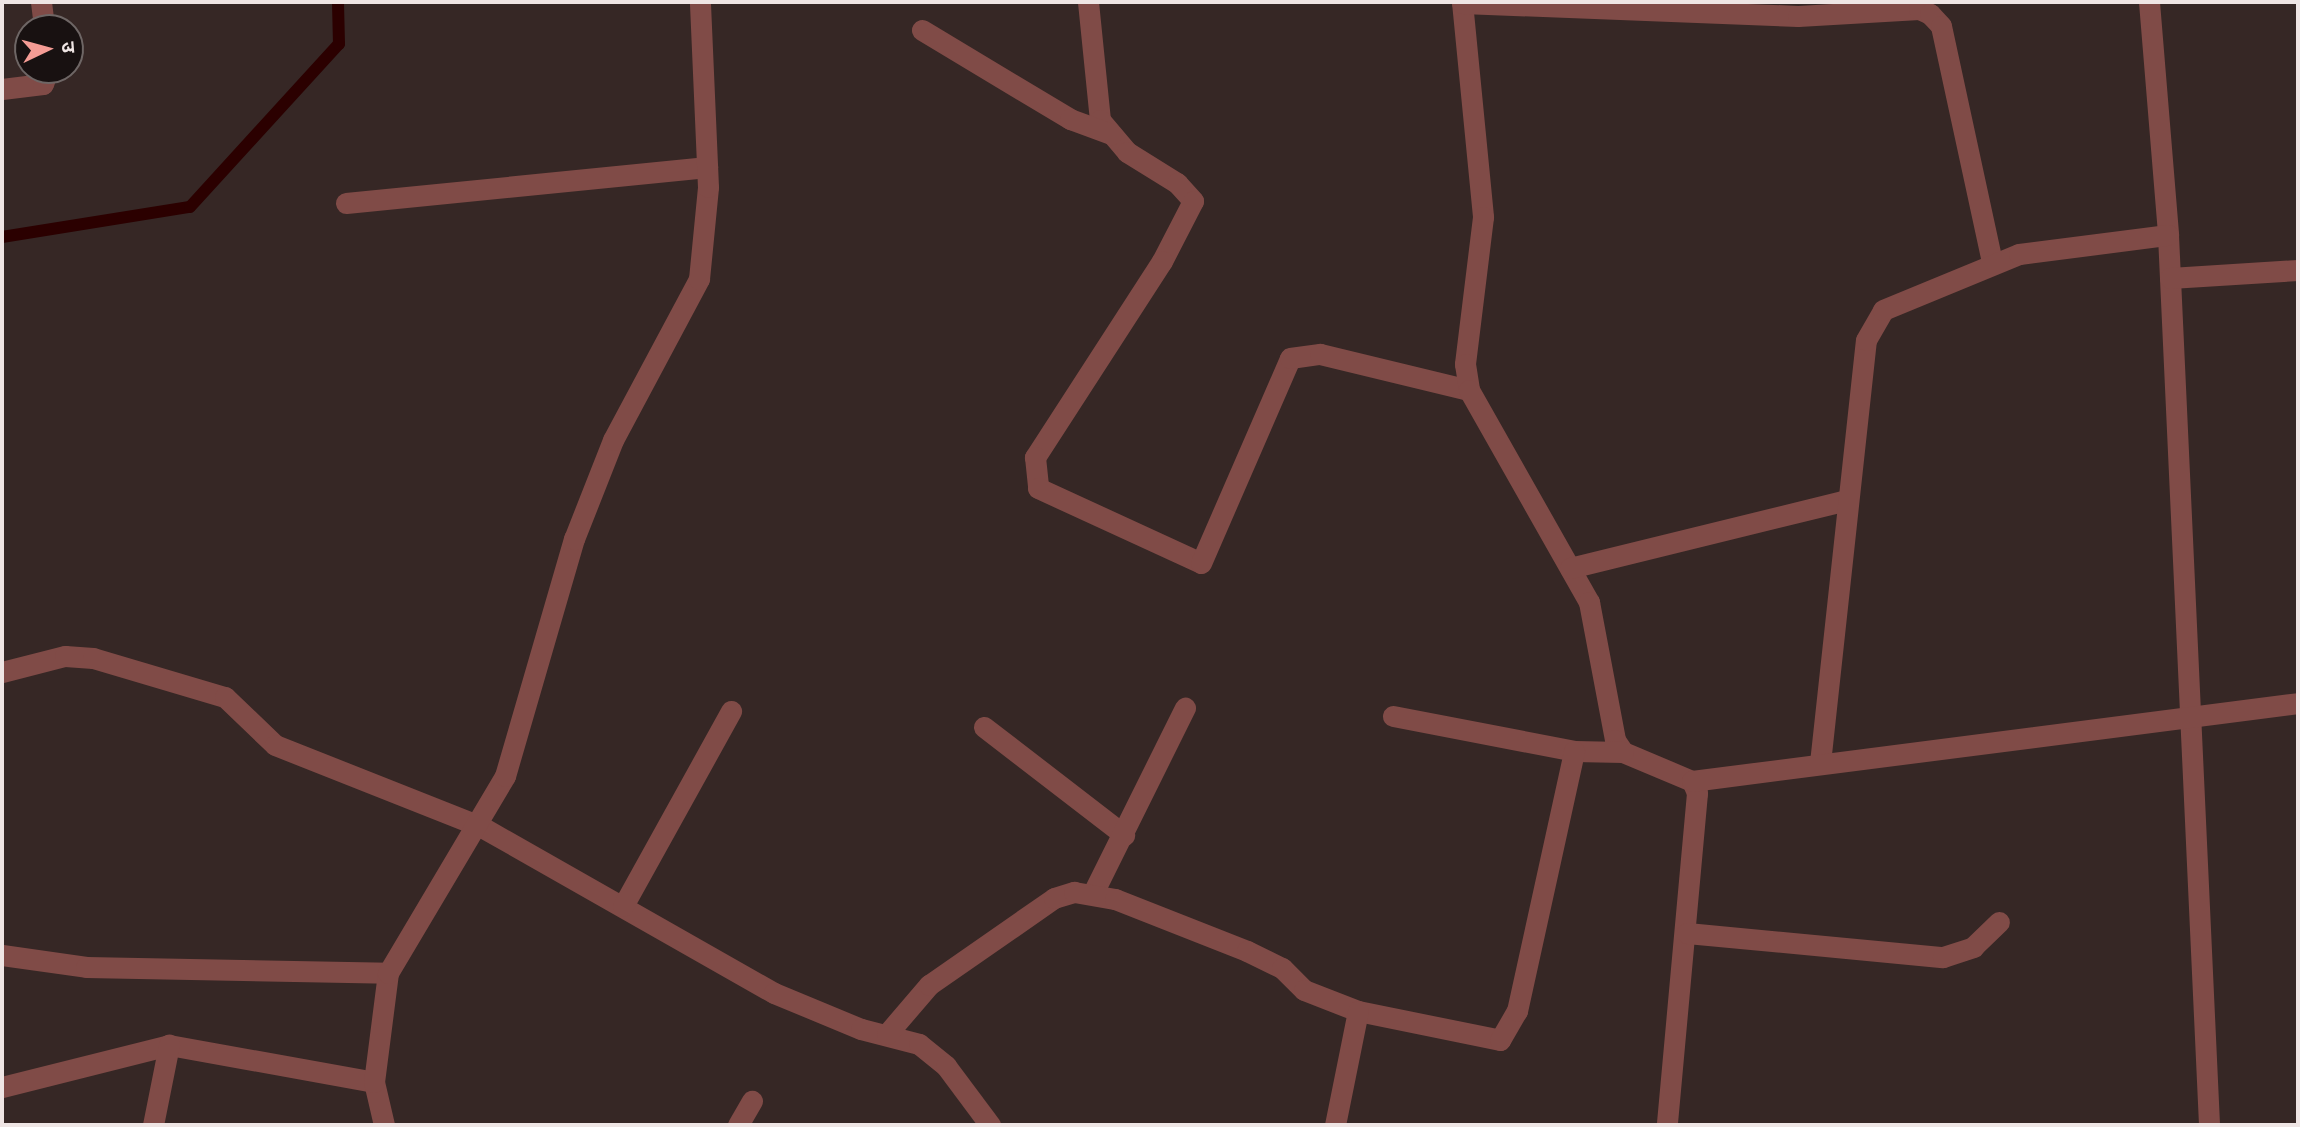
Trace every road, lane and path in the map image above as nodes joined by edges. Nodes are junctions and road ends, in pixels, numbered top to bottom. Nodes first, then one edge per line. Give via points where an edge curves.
1 (700, 2) edge
2 (1088, 2) edge
3 (1462, 2) edge
4 (2150, 2) edge
5 (922, 30) dead end
6 (43, 84) edge
7 (2, 89) edge
8 (1111, 134) junction
9 (707, 167) junction
10 (346, 203) dead end
11 (2168, 234) junction
12 (1992, 262) junction
13 (2298, 270) edge
14 (2170, 278) junction
15 (1469, 390) junction
16 (1846, 500) junction
17 (1570, 568) junction
18 (2, 672) edge
19 (2298, 703) edge
20 (1185, 708) dead end
21 (731, 711) dead end
22 (1393, 716) dead end
23 (2189, 716) junction
24 (984, 727) dead end
25 (1574, 751) junction
26 (1623, 752) junction
27 (1820, 763) junction
28 (1692, 781) junction
29 (480, 826) junction
30 (1124, 835) junction
31 (1093, 893) junction
32 (623, 906) junction
33 (1999, 922) dead end
34 (1687, 933) junction
35 (2, 954) edge
36 (388, 973) junction
37 (1358, 1011) junction
38 (887, 1034) junction
39 (169, 1045) junction
40 (374, 1082) junction
41 (2, 1087) edge
42 (752, 1101) dead end
43 (153, 1125) edge
44 (384, 1125) edge
45 (738, 1125) edge
46 (990, 1125) edge
47 (1335, 1125) edge
48 (1667, 1125) edge
49 (2209, 1125) edge

1 - 9 street
2 - 8 street via 1095,92 1100,120
3 - 12 street via 1798,16 1919,9 1930,14 1941,26
3 - 15 street via 1483,217 1465,363
4 - 11 street
5 - 8 street via 1070,119
6 - 7 street
8 - 15 street via 1193,201 1163,261 1035,457 1038,488 1201,563 1290,358 1321,354
9 - 10 street
9 - 29 street via 707,240 699,279 613,440 574,539 530,703
11 - 12 street via 2046,248
11 - 14 street
12 - 16 street via 1883,310 1866,340
13 - 14 street
14 - 23 street
15 - 17 street
16 - 17 street
16 - 27 street
17 - 26 street via 1597,622 1613,730
18 - 29 street via 65,656 177,679 225,697 275,745
19 - 23 street
20 - 30 street
21 - 32 street
22 - 25 street
23 - 27 street
23 - 49 street
24 - 30 street
25 - 26 street
25 - 37 street via 1508,1034 1500,1040
26 - 28 street
27 - 28 street
28 - 34 street via 1698,806
29 - 32 street
29 - 36 street
30 - 31 street
31 - 37 street via 1247,951 1282,968 1304,990
31 - 38 street via 1054,898 979,948 929,985
32 - 38 street via 774,993
33 - 34 street via 1973,947 1943,957
34 - 48 street
35 - 36 street via 86,967
36 - 40 street
37 - 47 street
38 - 46 street via 919,1044 946,1066
39 - 40 street
39 - 41 street
39 - 43 street
40 - 44 street
42 - 45 street

